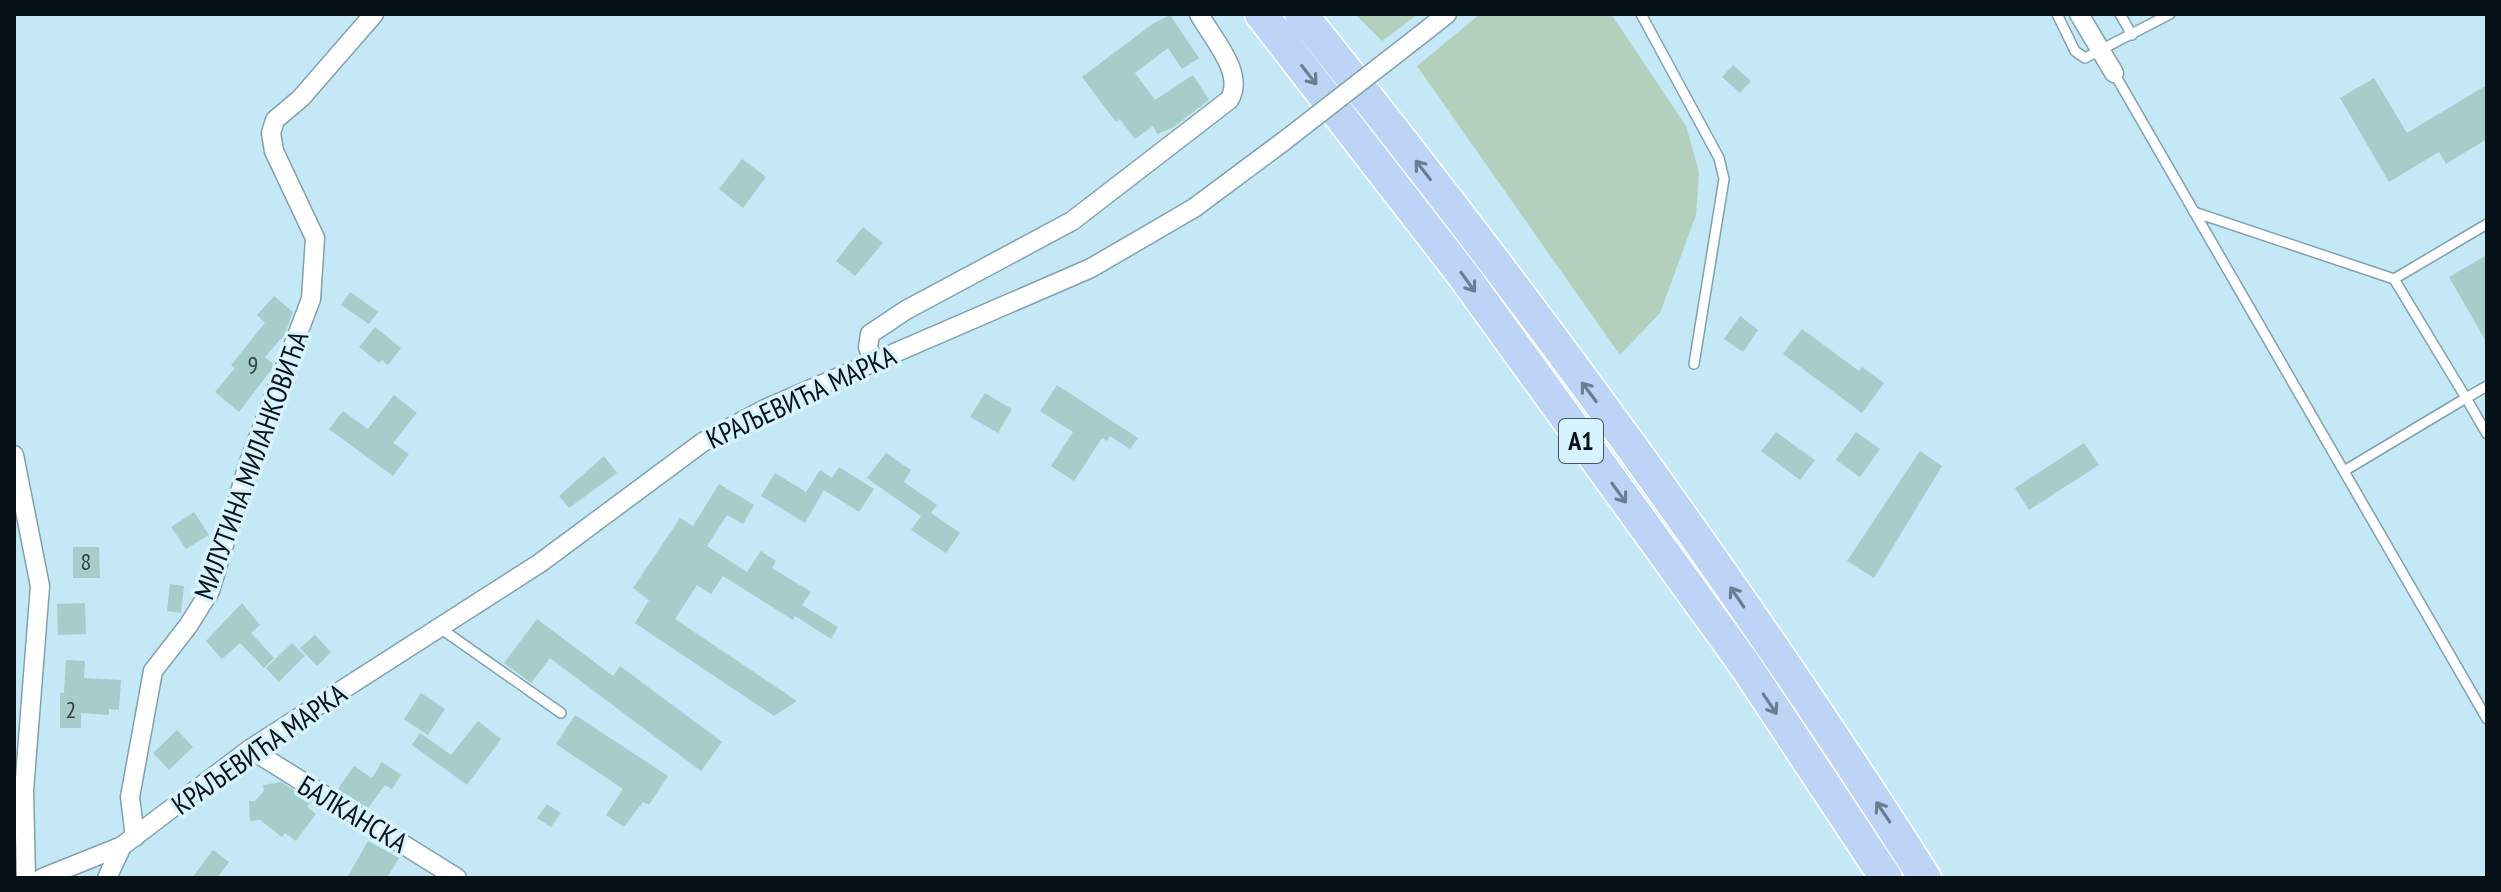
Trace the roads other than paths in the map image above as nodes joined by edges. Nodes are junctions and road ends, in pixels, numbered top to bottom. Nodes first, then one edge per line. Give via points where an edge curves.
1 (374, 14) edge
2 (1199, 14) edge
3 (1261, 14) edge
4 (1301, 14) edge
5 (1447, 14) edge
6 (1641, 14) edge
7 (2057, 14) edge
8 (2079, 14) edge
9 (2120, 14) edge
10 (2163, 16) edge
11 (2132, 35) junction
12 (2101, 52) junction
13 (2114, 73) joint
14 (2194, 212) junction
15 (2487, 224) edge
16 (2394, 279) junction
17 (873, 361) junction
18 (1694, 364) dead end
19 (2487, 386) edge
20 (2466, 398) junction
21 (2487, 434) edge
22 (14, 455) edge
23 (2344, 471) junction
24 (440, 628) junction
25 (561, 713) dead end
26 (14, 715) edge
27 (2487, 719) edge
28 (32, 725) junction
29 (250, 749) junction
30 (128, 841) junction
31 (26, 878) edge
32 (43, 878) edge
33 (107, 878) edge
34 (457, 878) edge
35 (1886, 878) edge
36 (1925, 878) edge

1 - 30 street, МИЛУТИНА МИЛАНКОВИЋА via 275,120 271,133 274,151 315,238 311,299 249,462 210,591 153,671 130,797
2 - 17 street via 1234,75 1236,90 1229,100 1072,221 870,334
3 -> 35 highway, A1 via 1463,275 1745,665
36 -> 4 highway, A1 via 1702,544
5 - 17 street, КРАЉЕВИЋА МАРКА, bridge via 1194,208 1103,261
6 - 18 lane via 1719,158 1724,179
7 - 12 lane via 2075,51 2085,58
8 - 12 street
9 - 11 lane
10 - 11 lane
11 - 12 lane
12 - 13 street
13 - 14 lane
14 - 16 lane
14 - 23 lane
15 - 16 lane
16 - 20 lane
17 - 24 street, КРАЉЕВИЋА МАРКА via 703,442 540,563
19 - 20 lane
20 - 21 lane
20 - 23 lane
22 - 28 street via 40,586
23 - 27 lane
24 - 25 lane
24 - 29 street, КРАЉЕВИЋА МАРКА
26 - 28 street
28 - 31 street via 24,791
29 - 30 street, КРАЉЕВИЋА МАРКА
29 - 34 street, БАЛКАНСКА
30 - 32 street
30 - 33 street, КРАЉЕВИЋА МАРКА

